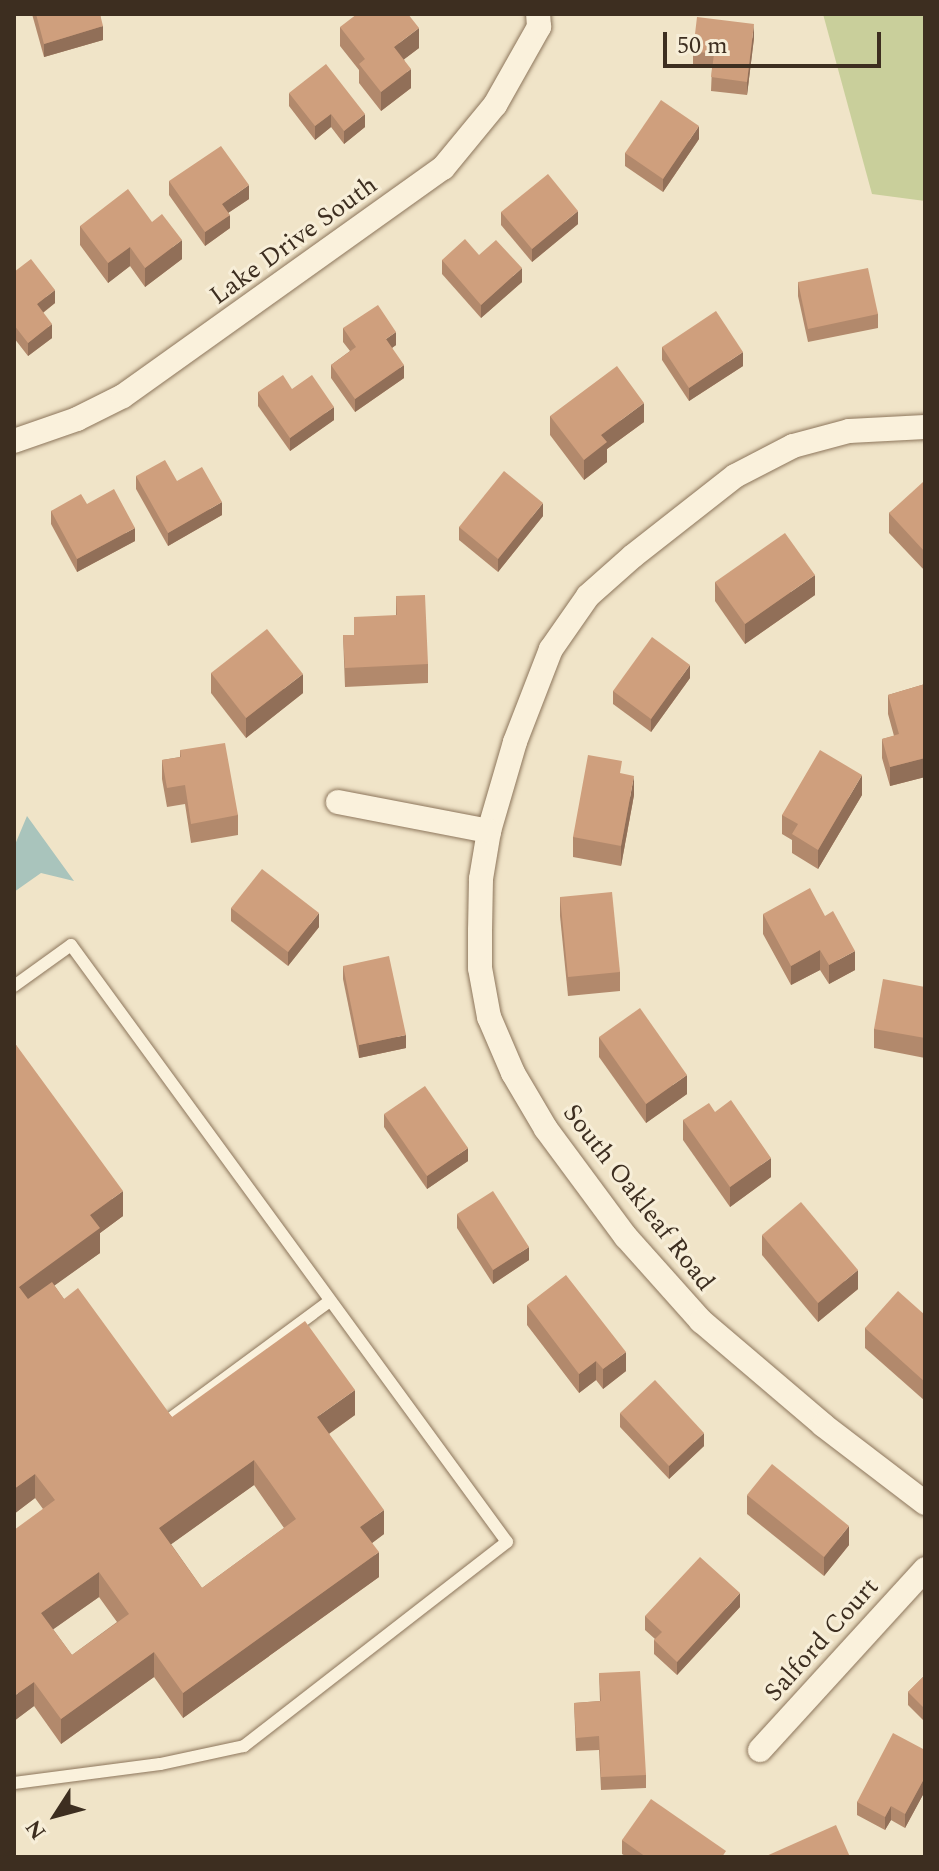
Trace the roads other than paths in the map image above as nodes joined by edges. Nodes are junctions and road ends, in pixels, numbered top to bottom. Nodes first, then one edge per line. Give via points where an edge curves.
1 (538, 14) edge
2 (925, 427) edge
3 (14, 441) edge
4 (338, 802) dead end
5 (489, 831) junction
6 (14, 986) edge
7 (330, 1301) junction
8 (167, 1421) edge
9 (925, 1503) edge
10 (925, 1569) edge
11 (760, 1750) dead end
12 (14, 1783) edge

1 - 3 street, Lake Drive South via 539,27 495,105 443,168 145,382 77,419
2 - 5 street, South Oakleaf Road via 849,431 793,446 746,470 588,596 551,649 515,742
4 - 5 street
5 - 9 street, South Oakleaf Road via 481,879 480,968 489,1017 529,1104 626,1237 701,1321
6 - 7 lane via 71,945
7 - 8 lane
7 - 12 lane via 507,1542 244,1746 160,1764
10 - 11 street, Salford Court

